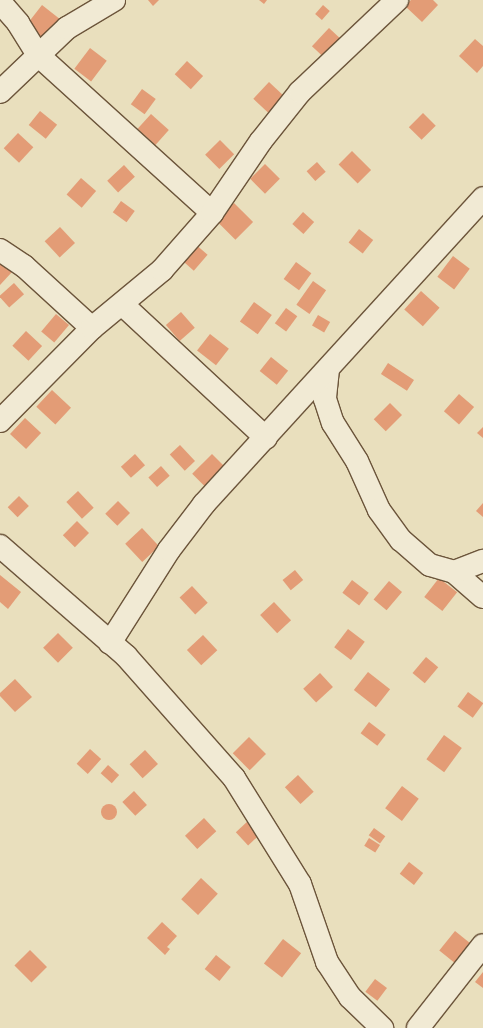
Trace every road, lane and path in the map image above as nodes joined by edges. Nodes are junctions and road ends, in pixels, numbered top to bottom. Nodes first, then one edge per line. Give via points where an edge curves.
1 (114, 0) edge
2 (397, 0) edge
3 (0, 2) edge
4 (38, 55) junction
5 (0, 92) edge
6 (483, 198) edge
7 (212, 213) junction
8 (0, 250) edge
9 (122, 305) junction
10 (92, 328) junction
11 (328, 369) junction
12 (0, 421) edge
13 (266, 438) junction
14 (0, 546) edge
15 (483, 561) edge
16 (454, 572) junction
17 (483, 597) edge
18 (110, 643) junction
19 (483, 944) edge
20 (382, 1028) edge
21 (418, 1028) edge

1 - 4 street via 67,28
2 - 7 street via 300,92 261,141
3 - 4 street via 18,23
4 - 5 street
4 - 7 street
6 - 11 street
7 - 9 street via 162,270
8 - 10 street via 24,266
9 - 10 street
9 - 13 street
10 - 12 street
11 - 13 street
11 - 16 street via 325,399 333,424 357,461 379,510 401,540 430,565
13 - 18 street via 204,504 169,550
14 - 18 street
15 - 16 street
16 - 17 street
18 - 20 street via 126,656 234,778 300,884 327,962 350,997
19 - 21 street

